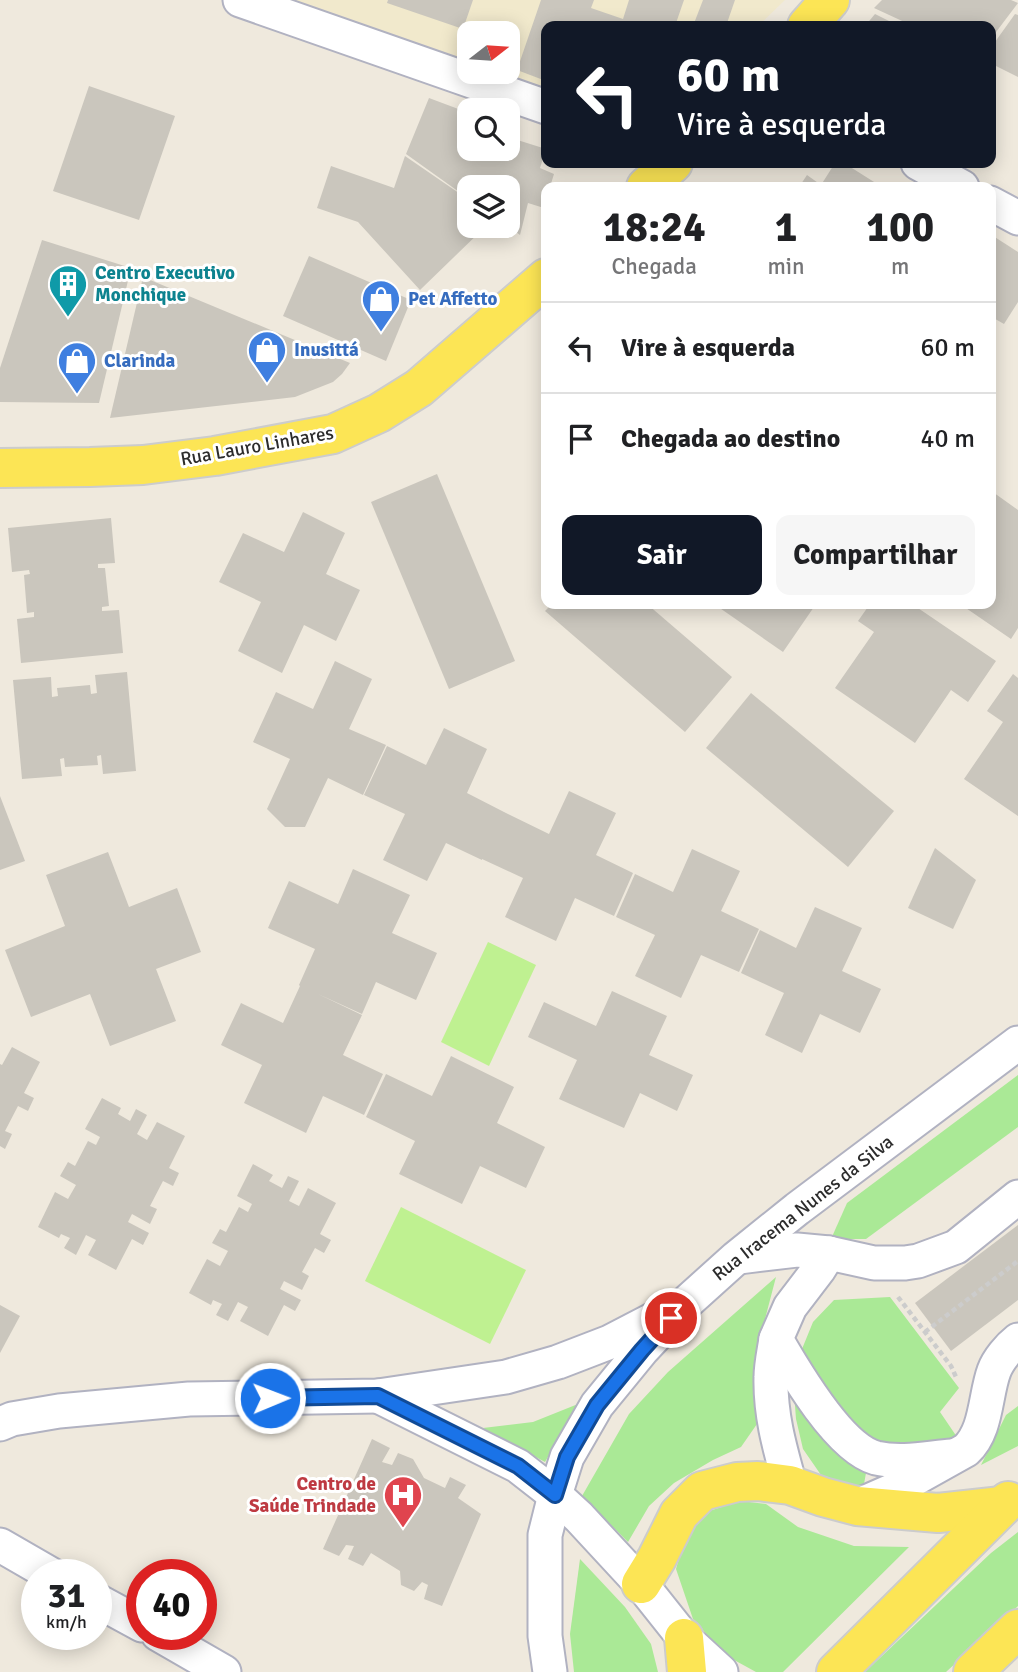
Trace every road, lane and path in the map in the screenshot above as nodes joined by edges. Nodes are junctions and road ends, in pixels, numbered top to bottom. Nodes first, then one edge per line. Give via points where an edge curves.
1 (240, 0) edge
2 (830, 0) edge
3 (811, 21) edge
4 (541, 105) edge
5 (667, 168) edge
6 (927, 168) edge
7 (652, 182) edge
8 (953, 182) edge
9 (996, 206) edge
10 (1018, 218) edge
11 (541, 282) edge
12 (0, 468) edge
13 (1018, 1043) edge
14 (1018, 1197) edge
15 (829, 1253) junction
16 (736, 1258) junction
17 (1018, 1261) edge
18 (687, 1303) junction
19 (925, 1332) dead end
20 (776, 1339) junction
21 (1018, 1340) edge
22 (378, 1396) junction
23 (0, 1424) edge
24 (953, 1456) junction
25 (790, 1485) junction
26 (555, 1495) junction
27 (1010, 1500) edge
28 (857, 1506) junction
29 (0, 1545) edge
30 (24, 1559) edge
31 (641, 1584) junction
32 (1018, 1629) edge
33 (186, 1650) edge
34 (686, 1655) edge
35 (224, 1672) edge
36 (550, 1672) edge
37 (721, 1672) edge
38 (836, 1672) edge
39 (973, 1672) edge

1 - 4 street
2 - 3 main road
5 - 7 main road
6 - 8 street
9 - 10 street
11 - 12 main road, Rua Lauro Linhares via 419,388 379,414 333,434 143,465
13 - 16 street, Rua Iracema Nunes da Silva
14 - 15 street via 956,1247 936,1255 905,1263 874,1263
15 - 16 street via 789,1251
15 - 20 street via 790,1307
16 - 18 street, Rua Iracema Nunes da Silva
17 - 19 path
18 - 22 street via 558,1362 506,1377
18 - 26 street, Rua Iracema Nunes da Silva via 597,1405 567,1457
20 - 24 street via 803,1386 848,1442 874,1457 903,1461
20 - 25 street via 770,1375 773,1415
21 - 24 street via 994,1369 986,1410 972,1444
22 - 23 street via 189,1399 59,1411
22 - 26 street via 518,1466
24 - 28 street
25 - 28 main road
25 - 31 main road via 737,1482 702,1491 679,1514
26 - 31 street
26 - 36 street, Rua Iracema Nunes da Silva via 545,1535 545,1636
27 - 28 main road via 938,1513
27 - 38 main road
29 - 30 street
31 - 34 street
32 - 39 main road
33 - 35 street
34 - 37 street

